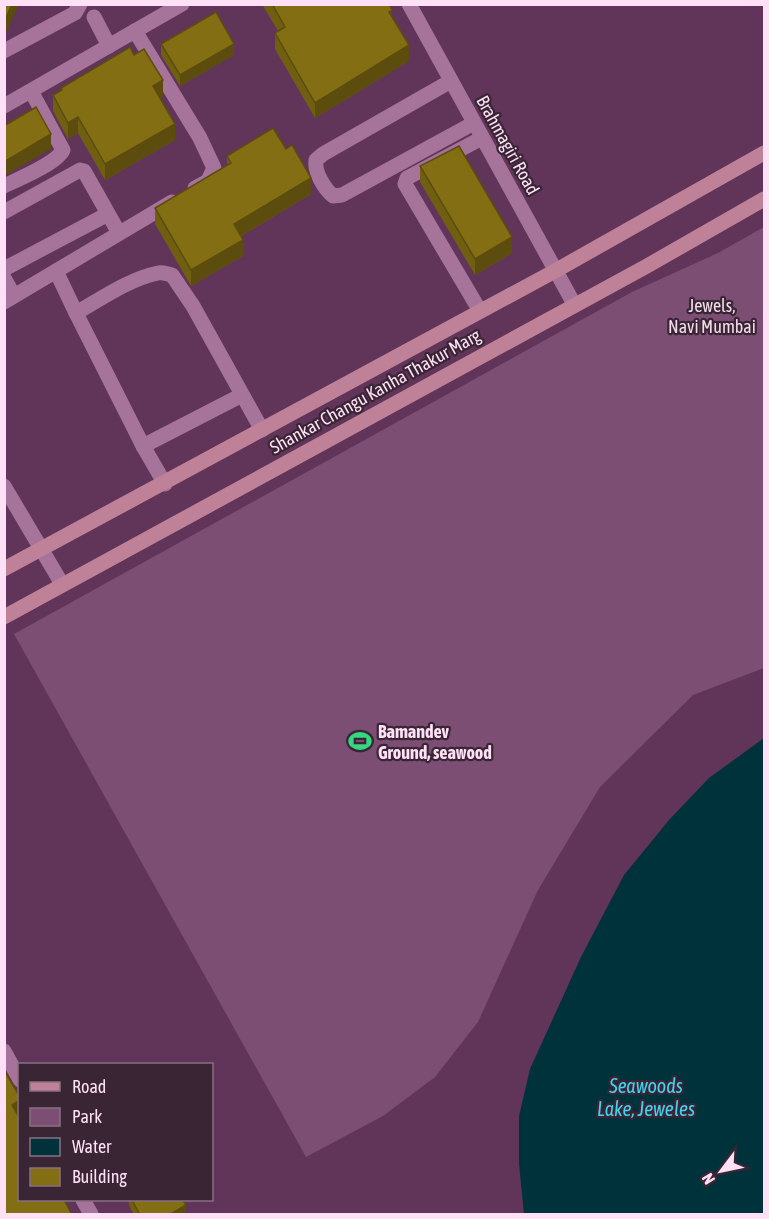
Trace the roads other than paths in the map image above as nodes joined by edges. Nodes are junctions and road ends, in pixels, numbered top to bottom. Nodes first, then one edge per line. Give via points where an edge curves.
1 (80, 4) edge
2 (182, 4) edge
3 (409, 4) edge
4 (94, 17) dead end
5 (135, 31) junction
6 (109, 46) junction
7 (4, 51) edge
8 (451, 81) junction
9 (31, 91) junction
10 (4, 106) edge
11 (41, 108) junction
12 (23, 118) edge
13 (474, 123) junction
14 (482, 138) junction
15 (765, 153) edge
16 (4, 186) edge
17 (765, 199) edge
18 (4, 212) edge
19 (108, 214) junction
20 (119, 233) junction
21 (4, 269) edge
22 (555, 271) junction
23 (56, 272) junction
24 (4, 278) edge
25 (9, 299) edge
26 (574, 304) junction
27 (480, 311) junction
28 (76, 313) junction
29 (242, 395) junction
30 (262, 430) junction
31 (143, 446) junction
32 (165, 484) junction
33 (4, 486) edge
34 (41, 551) junction
35 (4, 569) edge
36 (62, 584) junction
37 (4, 617) edge
38 (4, 1051) edge
39 (18, 1076) edge
40 (84, 1201) edge
41 (91, 1215) edge

1 - 7 street via 75,13
2 - 5 street
3 - 8 street, Brahmagiri Road
4 - 6 street
5 - 6 street
5 - 20 street via 214,168 208,181
6 - 9 street
8 - 13 street, Brahmagiri Road
8 - 13 street via 316,160 315,167 328,191 333,196 342,195
9 - 10 street
9 - 11 street
11 - 12 street
11 - 16 street via 63,150 51,161
13 - 14 street, Brahmagiri Road
14 - 22 street, Brahmagiri Road
14 - 27 street via 407,178 405,183
15 - 22 street, Shankar Changu Kanha Thakur Marg
17 - 26 street, Shankar Changu Kanha Thakur Marg
18 - 19 street via 80,170
19 - 20 street
19 - 21 street
20 - 23 street
22 - 26 street, Brahmagiri Road
22 - 27 street, Shankar Changu Kanha Thakur Marg
23 - 25 street
23 - 28 street
24 - 25 street
26 - 36 street, Shankar Changu Kanha Thakur Marg
27 - 30 street, Shankar Changu Kanha Thakur Marg
28 - 29 street via 149,276 161,272 172,275
28 - 31 street
29 - 30 street
29 - 31 street
30 - 32 street, Shankar Changu Kanha Thakur Marg
31 - 32 street
32 - 34 street, Shankar Changu Kanha Thakur Marg
33 - 34 street
34 - 35 street, Shankar Changu Kanha Thakur Marg
34 - 36 street
36 - 37 street, Shankar Changu Kanha Thakur Marg
38 - 39 street
40 - 41 street

